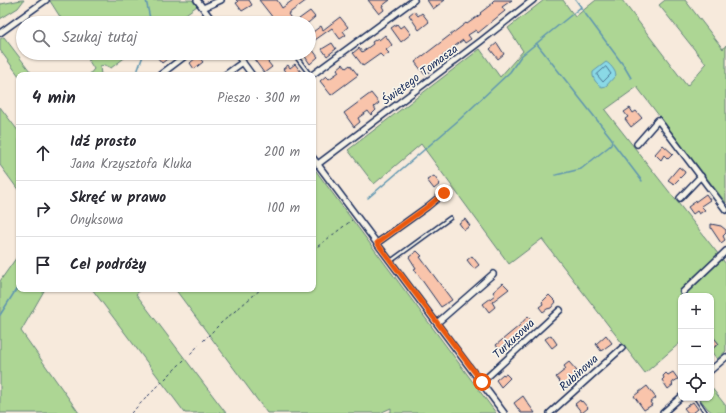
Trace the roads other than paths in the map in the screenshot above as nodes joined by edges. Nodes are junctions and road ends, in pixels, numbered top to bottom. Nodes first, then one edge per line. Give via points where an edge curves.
1 (46, 0) edge
2 (197, 0) edge
3 (221, 0) edge
4 (414, 0) edge
5 (533, 0) edge
6 (203, 8) junction
7 (24, 16) edge
8 (209, 16) edge
9 (16, 22) edge
10 (0, 33) edge
11 (180, 60) edge
12 (299, 60) edge
13 (243, 62) joint
14 (164, 72) edge
15 (229, 72) edge
16 (250, 72) edge
17 (309, 72) edge
18 (315, 72) edge
19 (637, 144) dead end
20 (316, 162) edge
21 (318, 164) junction
22 (701, 176) junction
23 (444, 193) dead end
24 (680, 198) dead end
25 (726, 210) edge
26 (450, 218) dead end
27 (377, 243) junction
28 (726, 251) edge
29 (392, 261) junction
30 (493, 274) dead end
31 (683, 292) dead end
32 (560, 310) dead end
33 (437, 323) junction
34 (622, 348) dead end
35 (726, 357) edge
36 (714, 367) edge
37 (482, 382) junction
38 (678, 400) edge
39 (698, 401) edge
40 (504, 413) edge
41 (550, 413) edge
42 (663, 413) edge
43 (706, 413) edge

1 - 7 street
2 - 6 street
3 - 6 street
4 - 18 street
5 - 21 street, Świętego Tomasza
6 - 8 street
9 - 10 street
11 - 14 street
12 - 17 lane
13 - 15 street
13 - 16 street
19 - 22 street via 658,120
20 - 21 street
21 - 27 street
22 - 24 street
22 - 25 street
23 - 27 street
26 - 29 lane
27 - 29 street
28 - 31 street
29 - 33 street
30 - 33 street
32 - 37 street, Turkusowa
33 - 37 street
34 - 41 street, Rubinowa
35 - 36 street
37 - 40 street
38 - 42 street
39 - 43 lane

